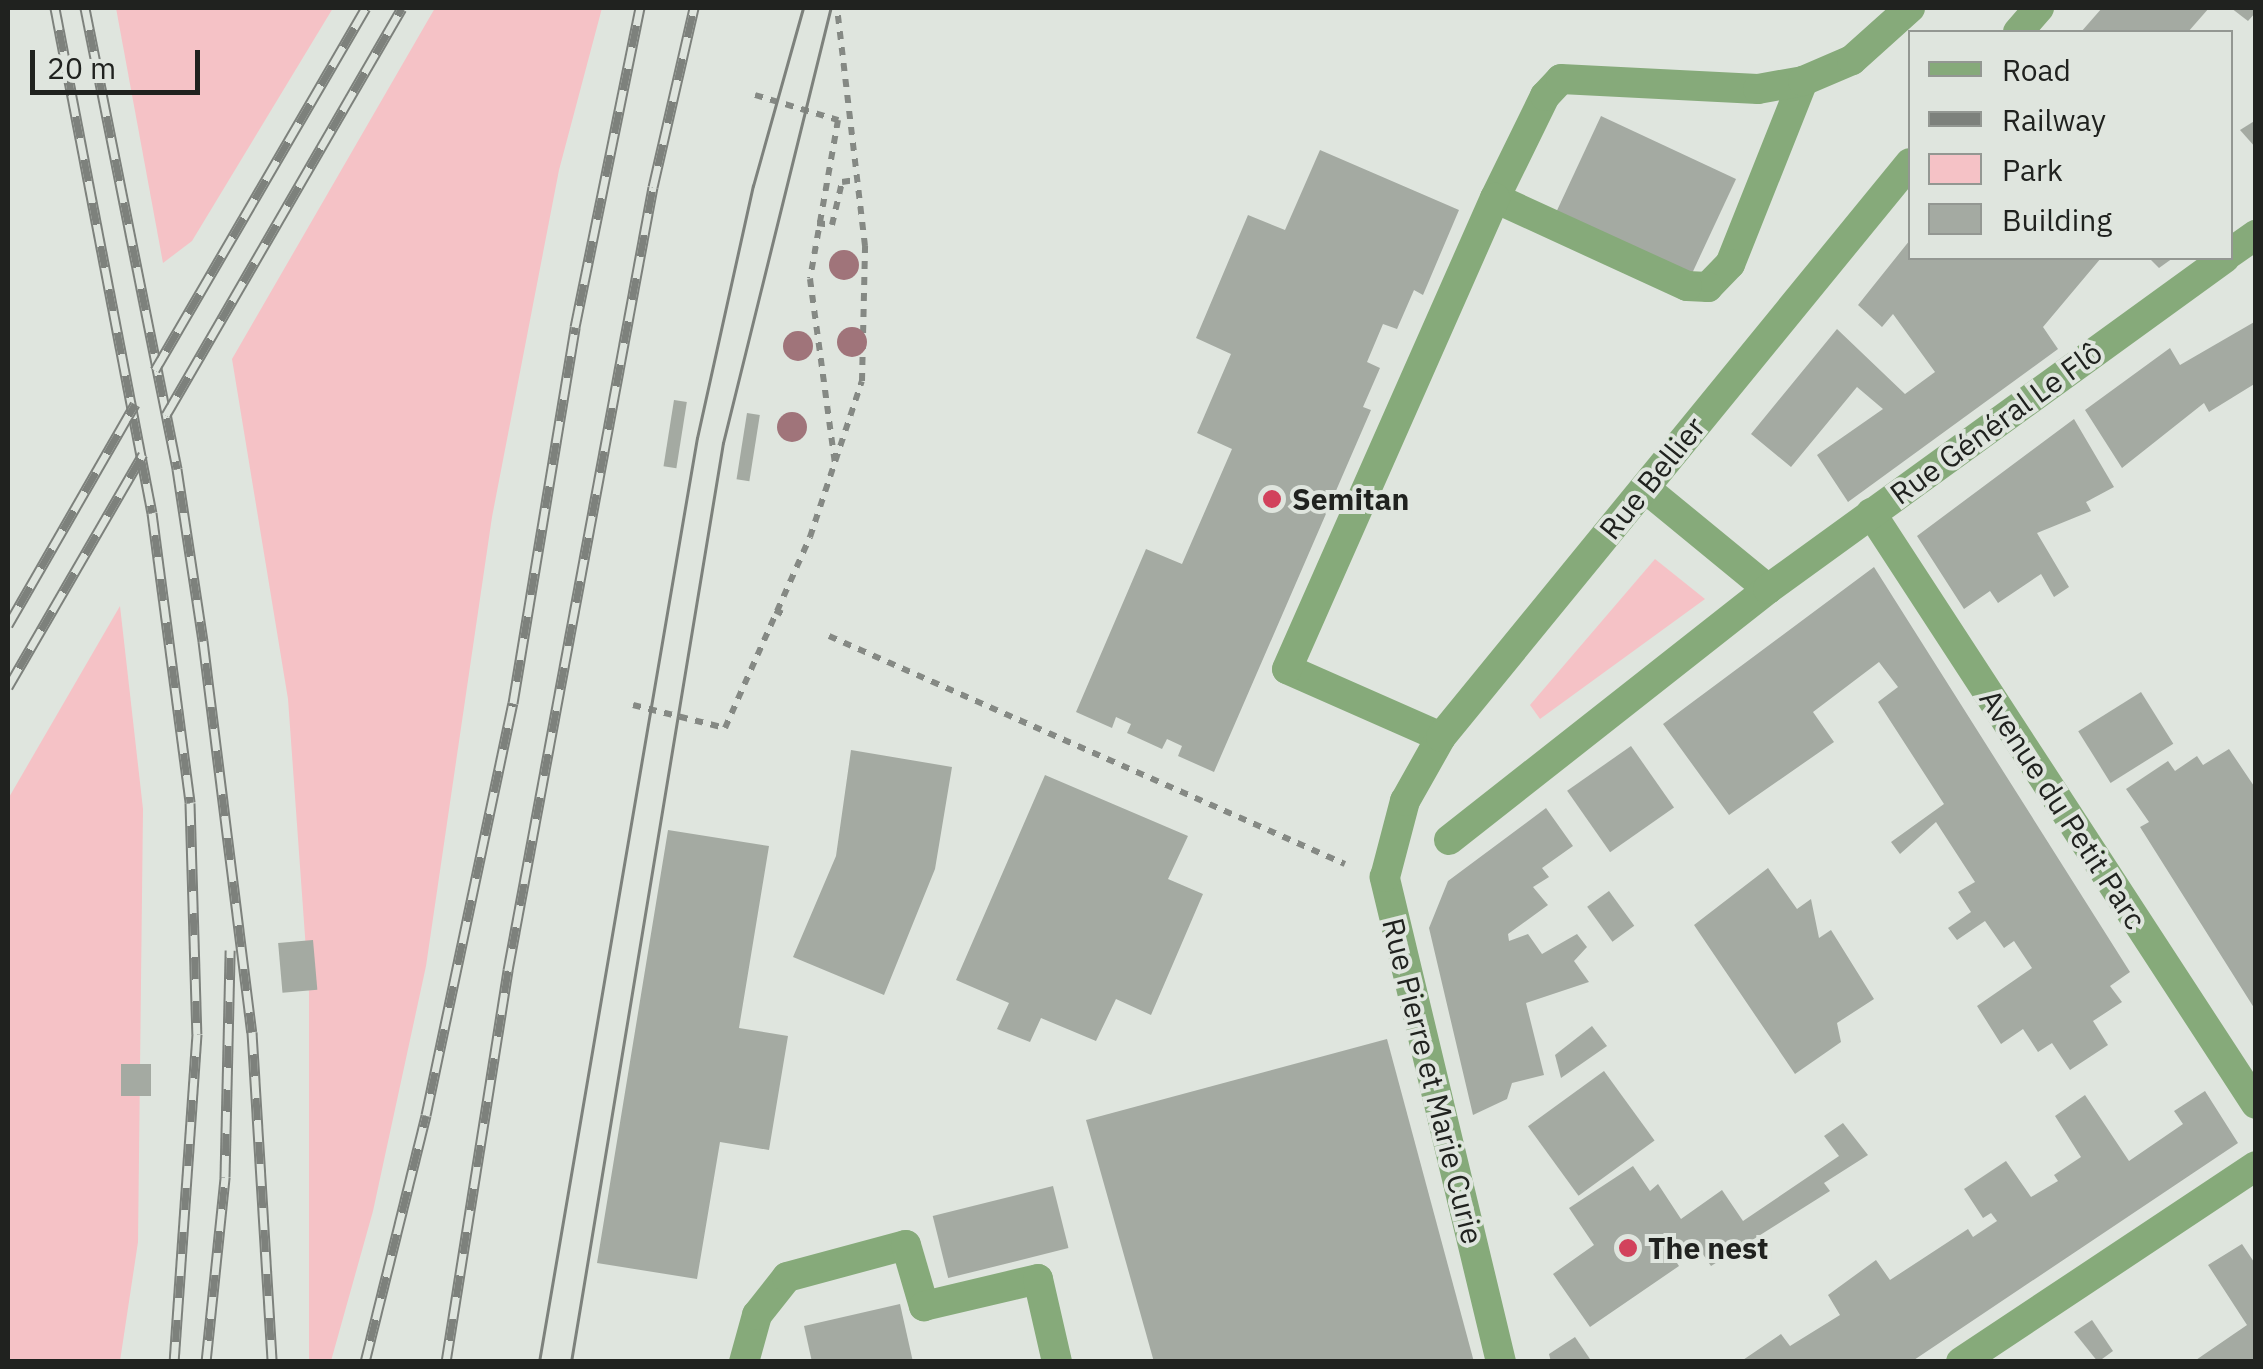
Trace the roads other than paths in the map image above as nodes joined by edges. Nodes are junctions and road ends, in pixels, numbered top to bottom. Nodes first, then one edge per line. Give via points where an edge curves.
1 (1910, 8) edge
2 (2038, 8) edge
3 (2020, 30) edge
4 (1804, 81) junction
5 (1908, 165) edge
6 (1496, 198) junction
7 (2256, 235) edge
8 (2233, 252) edge
9 (2222, 260) edge
10 (1644, 488) junction
11 (1871, 513) junction
12 (1768, 589) junction
13 (1441, 737) junction
14 (1405, 801) joint
15 (1448, 840) dead end
16 (2256, 1104) edge
17 (2256, 1166) edge
18 (744, 1362) edge
19 (1057, 1362) edge
20 (1501, 1362) edge
21 (1962, 1362) edge

1 - 4 street via 1872,46
2 - 3 street
4 - 6 street via 1758,89 1562,80 1545,96
4 - 6 street via 1730,264 1708,287 1687,286
5 - 10 street, Rue Bellier
6 - 13 street via 1288,669
7 - 8 street, Rue Général Le Flô
9 - 11 street, Rue Général Le Flô
10 - 12 street
10 - 13 street, Rue Bellier
11 - 12 street, Rue Général Le Flô
11 - 16 street, Avenue du Petit Parc
12 - 15 street, Rue Général Le Flô
13 - 14 street, Rue Bellier
14 - 20 street, Rue Pierre et Marie Curie via 1385,877
17 - 21 street
18 - 19 street via 757,1315 788,1277 906,1245 924,1306 1038,1279

